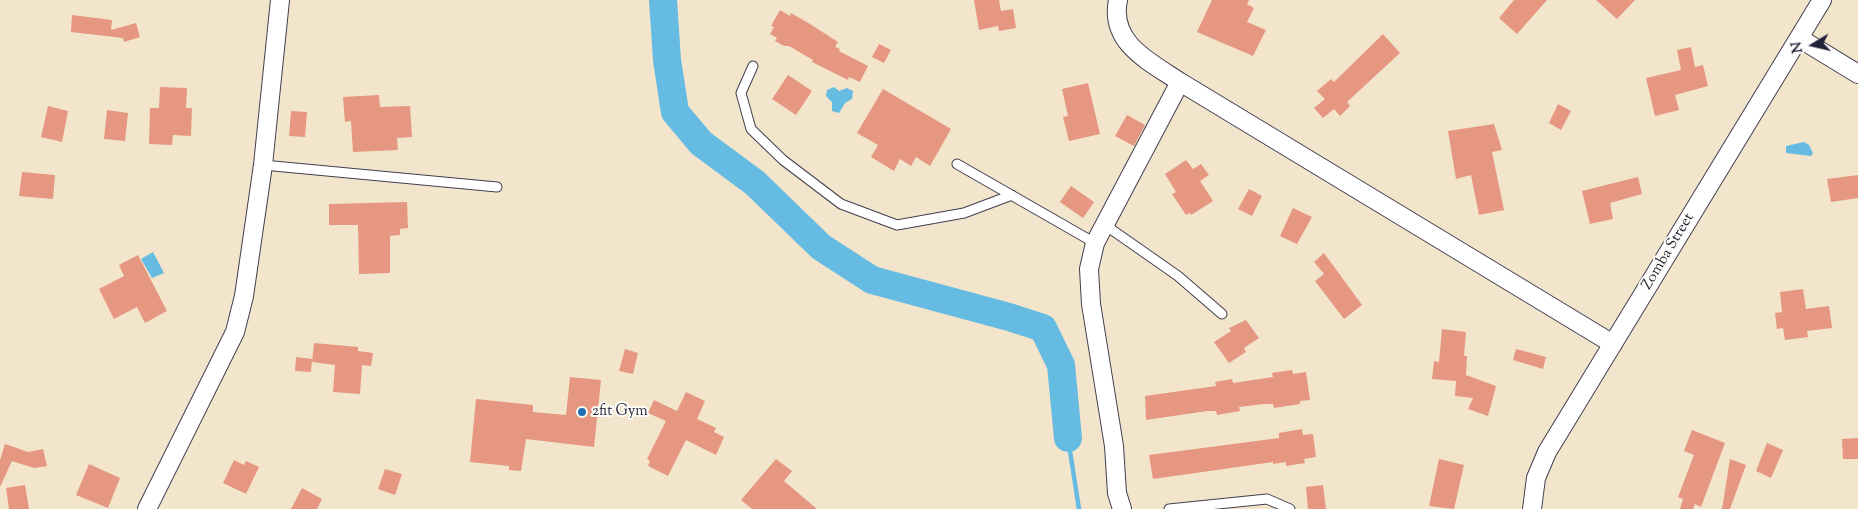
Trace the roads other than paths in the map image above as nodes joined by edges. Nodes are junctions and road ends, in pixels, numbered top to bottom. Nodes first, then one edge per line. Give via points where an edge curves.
1 (280, 0) edge
2 (1118, 0) edge
3 (1822, 0) edge
4 (1799, 38) junction
5 (753, 66) dead end
6 (1858, 74) edge
7 (1180, 82) junction
8 (957, 164) dead end
9 (263, 165) junction
10 (497, 187) dead end
11 (1012, 195) junction
12 (1105, 225) junction
13 (1095, 243) junction
14 (1222, 314) dead end
15 (1613, 344) junction
16 (147, 509) edge
17 (1122, 509) edge
18 (1169, 509) edge
19 (1290, 509) edge
20 (1532, 509) edge

1 - 9 street
2 - 7 street via 1117,17 1123,38 1139,55
3 - 4 street, Zomba Street
4 - 6 street
4 - 15 street, Zomba Street
5 - 11 lane via 741,93 751,129 783,160 841,204 897,225 964,213
7 - 12 street
7 - 15 street
8 - 11 lane
9 - 10 lane
9 - 16 street via 251,262 235,332
11 - 13 lane
12 - 13 street
12 - 14 lane via 1178,276
13 - 17 street via 1089,270 1090,304
15 - 20 street, Zomba Street via 1547,452 1536,478
18 - 19 lane via 1267,499

